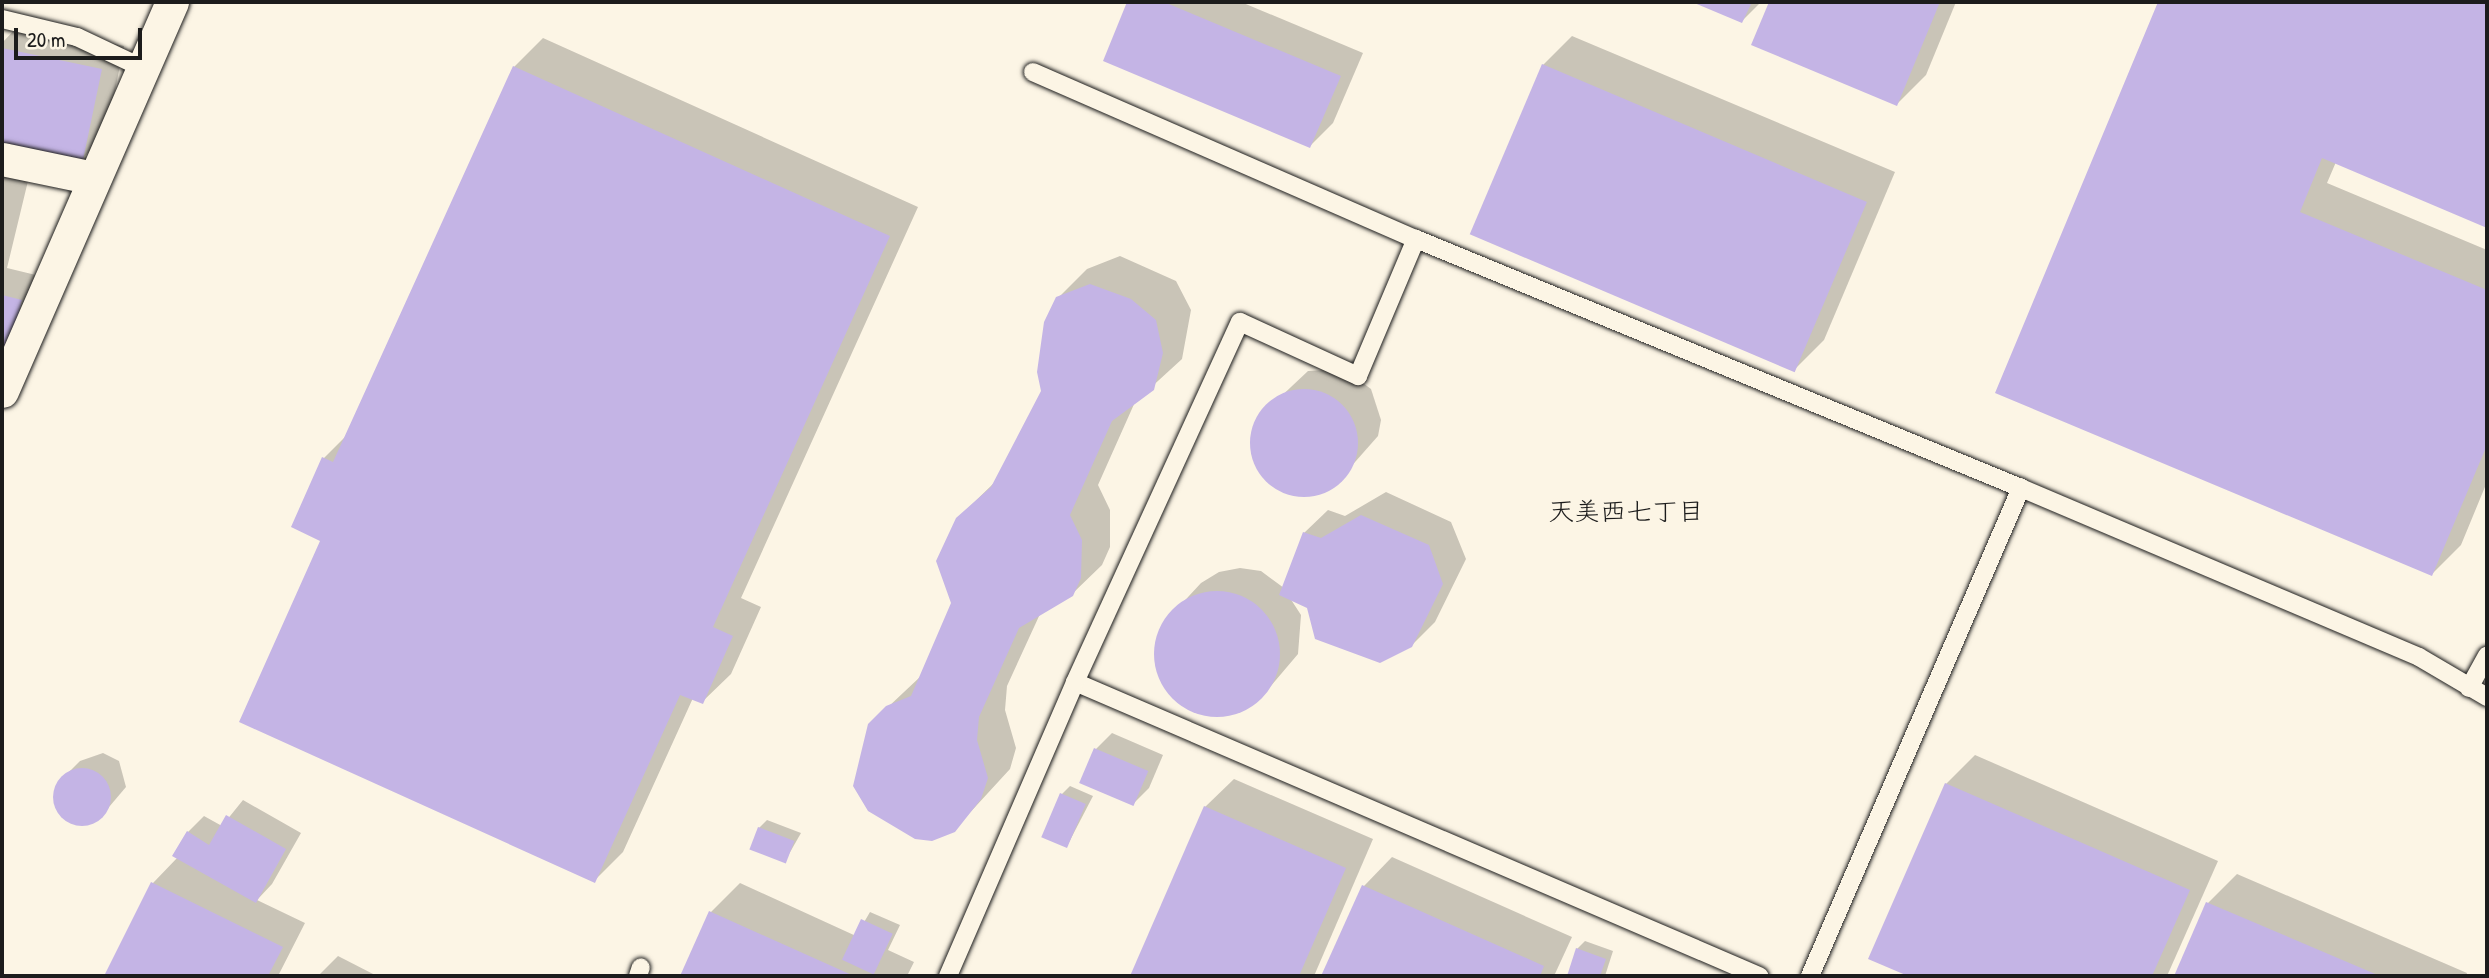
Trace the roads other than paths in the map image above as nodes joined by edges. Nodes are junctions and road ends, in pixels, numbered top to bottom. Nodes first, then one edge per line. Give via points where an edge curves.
1 (172, 2) edge
2 (2, 19) edge
3 (143, 68) junction
4 (1033, 72) dead end
5 (2, 159) edge
6 (94, 178) junction
7 (1416, 239) junction
8 (2, 391) edge
9 (2021, 488) junction
10 (2487, 656) edge
11 (1075, 682) junction
12 (2469, 688) junction
13 (2487, 697) edge
14 (948, 976) edge
15 (1759, 976) edge
16 (1810, 976) edge

1 - 3 street
2 - 3 lane via 78,37
3 - 6 street
4 - 7 lane
5 - 6 street
6 - 8 street
7 - 9 lane
7 - 11 lane via 1358,376 1240,322
9 - 12 lane via 2419,657
9 - 16 lane
10 - 12 lane
11 - 14 lane
11 - 15 lane
12 - 13 lane

